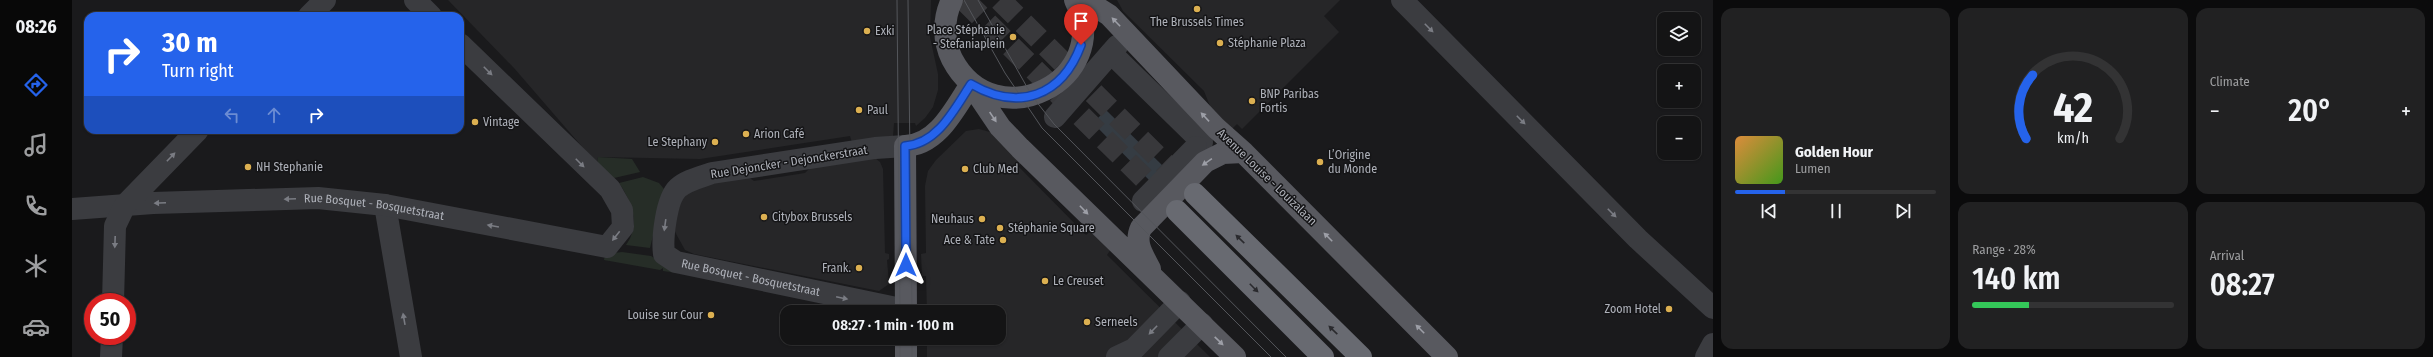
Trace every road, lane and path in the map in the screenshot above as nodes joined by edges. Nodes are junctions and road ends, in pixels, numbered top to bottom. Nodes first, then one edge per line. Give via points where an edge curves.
1 (325, 0) edge
2 (415, 0) edge
3 (1075, 0) edge
4 (1085, 0) edge
5 (1402, 0) edge
6 (949, 2) edge
7 (313, 12) edge
8 (427, 12) edge
9 (464, 48) edge
10 (971, 84) junction
11 (1058, 117) dead end
12 (194, 134) edge
13 (905, 146) junction
14 (1243, 152) junction
15 (677, 188) joint
16 (1195, 194) tunnel mouth
17 (1141, 201) dead end
18 (125, 205) junction
19 (384, 205) junction
20 (72, 209) edge
21 (1177, 211) tunnel mouth
22 (1154, 276) junction
23 (113, 293) edge
24 (1180, 302) junction
25 (878, 305) edge
26 (906, 305) edge
27 (1713, 308) edge
28 (1202, 324) junction
29 (1713, 344) edge
30 (112, 345) edge
31 (906, 345) edge
32 (112, 357) edge
33 (411, 357) edge
34 (906, 357) edge
35 (1117, 357) edge
36 (1169, 357) edge
37 (1236, 357) edge
38 (1323, 357) edge
39 (1361, 357) edge
40 (1447, 357) edge
41 (1706, 357) edge

1 - 7 street
2 - 8 street
3 - 10 main road via 1082,26 1081,45 1075,62 1064,77 1049,89 1020,98 992,95
14 -> 4 main road, Avenue Louise - Louizalaan via 1216,128 1109,15
5 -> 27 street via 1632,233
6 - 10 main road via 945,28 948,51 958,71
9 -> 19 street, Rue Bosquet - Bosquetstraat via 610,189 622,210 623,227 607,247
10 - 13 main road via 938,131 924,141
10 -> 22 main road via 1000,127 1109,236
11 - 17 street via 1114,50 1201,143
18 -> 12 street
13 - 15 street, Rue Dejoncker - Dejonckerstraat via 875,148 712,173
13 - 26 main road
14 -> 22 main road via 1222,153 1205,162 1141,228 1137,236 1139,249
40 -> 14 main road, Avenue Louise - Louizalaan
15 -> 25 street, Rue Bosquet - Bosquetstraat via 666,215 662,240 664,254 676,262
39 -> 16 highway
19 -> 18 street, Rue Bosquet - Bosquetstraat via 318,198
18 - 20 street, Rue Bosquet - Bosquetstraat
18 -> 23 street via 115,226
33 -> 19 street
21 -> 38 highway
22 - 24 main road
24 - 28 main road
24 -> 35 street via 1134,349
28 - 36 street
28 -> 37 main road
29 - 41 street
30 - 32 street
31 - 34 main road

